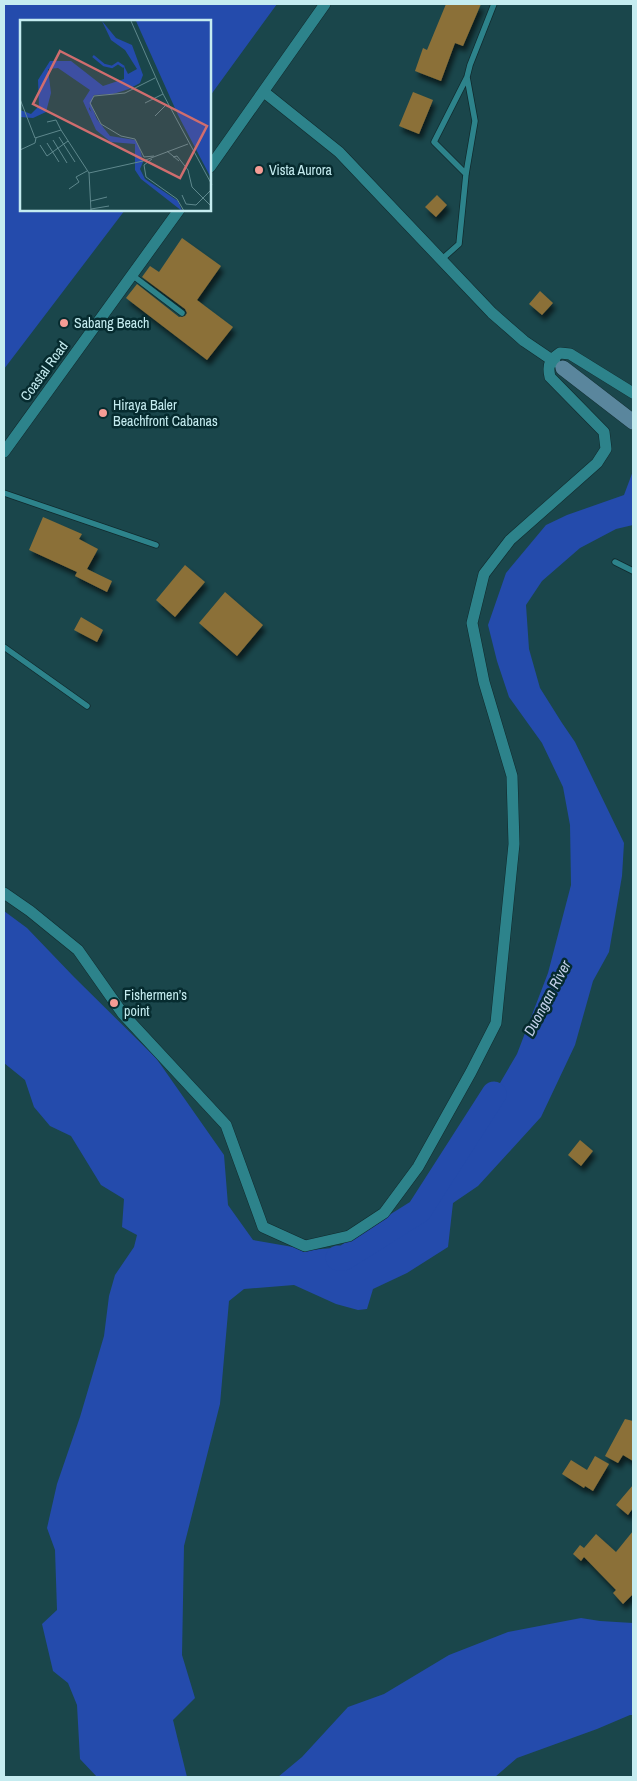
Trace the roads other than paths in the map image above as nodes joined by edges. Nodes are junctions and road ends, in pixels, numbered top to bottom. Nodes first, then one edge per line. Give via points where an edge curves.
1 (325, 4) edge
2 (494, 4) edge
3 (467, 77) junction
4 (264, 92) junction
5 (211, 166) edge
6 (466, 174) junction
7 (178, 211) edge
8 (441, 260) junction
9 (132, 275) junction
10 (182, 312) dead end
11 (557, 363) junction
12 (633, 393) edge
13 (633, 422) edge
14 (4, 452) edge
15 (4, 493) edge
16 (156, 545) dead end
17 (615, 562) dead end
18 (633, 571) edge
19 (4, 647) edge
20 (87, 706) dead end
21 (4, 893) edge

1 - 4 street
2 - 3 lane
3 - 6 lane via 475,121
3 - 6 lane via 434,142
4 - 5 street
4 - 8 street via 340,152
6 - 8 lane via 459,244
7 - 9 street, Coastal Road
8 - 11 street via 492,313 524,341
9 - 10 lane
9 - 14 street, Coastal Road
11 - 12 street via 560,352 570,354
11 - 13 street
11 - 21 street via 548,368 550,377 604,432 606,449 597,463 510,540 484,574 472,623 484,682 512,776 514,844 496,1024 418,1167 384,1212 349,1236 305,1246 263,1227 226,1125 123,1014 78,950
15 - 16 lane
17 - 18 lane
19 - 20 lane

